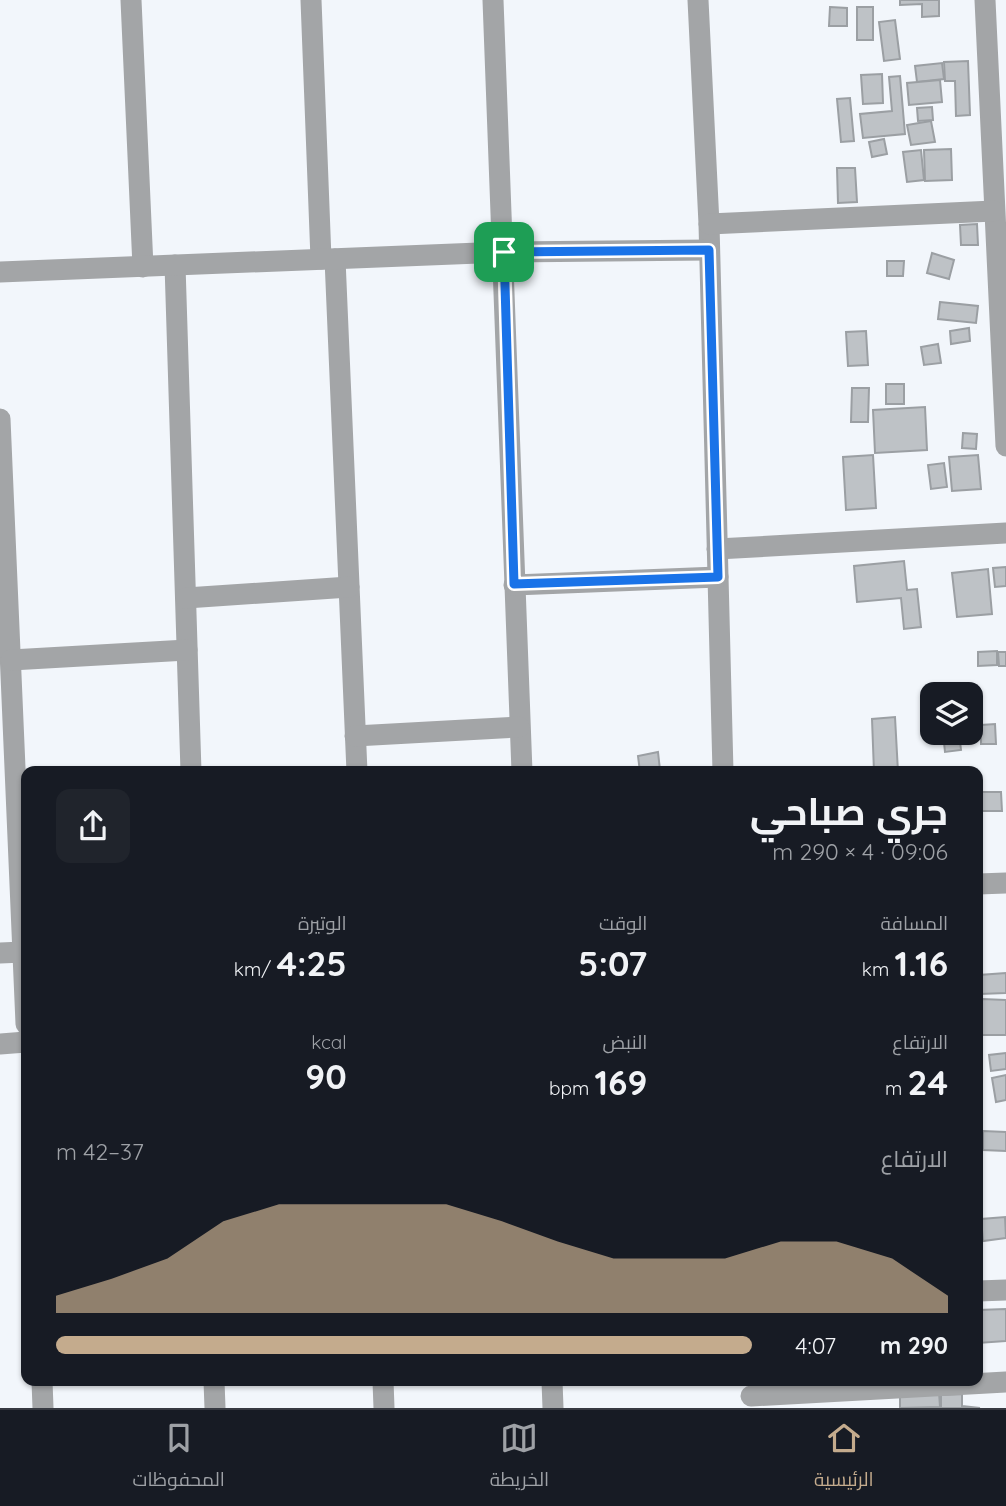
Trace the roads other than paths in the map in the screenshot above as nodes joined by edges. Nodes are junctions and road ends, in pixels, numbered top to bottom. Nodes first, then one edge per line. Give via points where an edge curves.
1 (131, 0) edge
2 (312, 0) edge
3 (493, 0) edge
4 (698, 0) edge
5 (985, 0) edge
6 (998, 82) edge
7 (994, 211) junction
8 (709, 224) junction
9 (709, 250) junction
10 (504, 252) junction
11 (328, 259) junction
12 (175, 265) junction
13 (143, 267) junction
14 (0, 272) edge
15 (0, 419) edge
16 (1006, 446) edge
17 (1006, 533) edge
18 (717, 548) junction
19 (718, 577) junction
20 (514, 584) junction
21 (349, 587) junction
22 (186, 598) junction
23 (4, 605) edge
24 (187, 650) junction
25 (10, 660) junction
26 (519, 727) junction
27 (355, 736) junction
28 (191, 766) edge
29 (357, 766) edge
30 (522, 766) edge
31 (723, 766) edge
32 (21, 848) edge
33 (1006, 883) edge
34 (983, 884) edge
35 (21, 952) edge
36 (0, 953) edge
37 (21, 1042) edge
38 (0, 1044) edge
39 (1006, 1290) edge
40 (983, 1291) edge
41 (1006, 1381) edge
42 (983, 1382) edge
43 (42, 1386) edge
44 (214, 1386) edge
45 (383, 1386) edge
46 (552, 1386) edge
47 (915, 1386) edge
48 (751, 1395) edge
49 (43, 1408) edge
50 (215, 1408) edge
51 (384, 1408) edge
52 (553, 1408) edge

1 - 13 street
2 - 11 street
3 - 10 street
4 - 8 street
5 - 6 street
6 - 7 street
7 - 8 street
7 - 16 street
8 - 9 street
9 - 10 street
9 - 18 street
10 - 11 street
10 - 20 street
11 - 12 street
11 - 21 street
12 - 13 street
12 - 22 street
13 - 14 street
15 - 23 street
17 - 18 street
18 - 19 street
19 - 20 street
19 - 31 street
20 - 26 street
21 - 22 street
21 - 27 street
22 - 24 street
23 - 25 street
24 - 25 street
24 - 28 street
25 - 32 street
26 - 27 street
26 - 30 street
27 - 29 street
33 - 34 street
35 - 36 street
37 - 38 street
39 - 40 street
41 - 42 street
43 - 49 street
44 - 50 street
45 - 51 street
46 - 52 street
47 - 48 street

